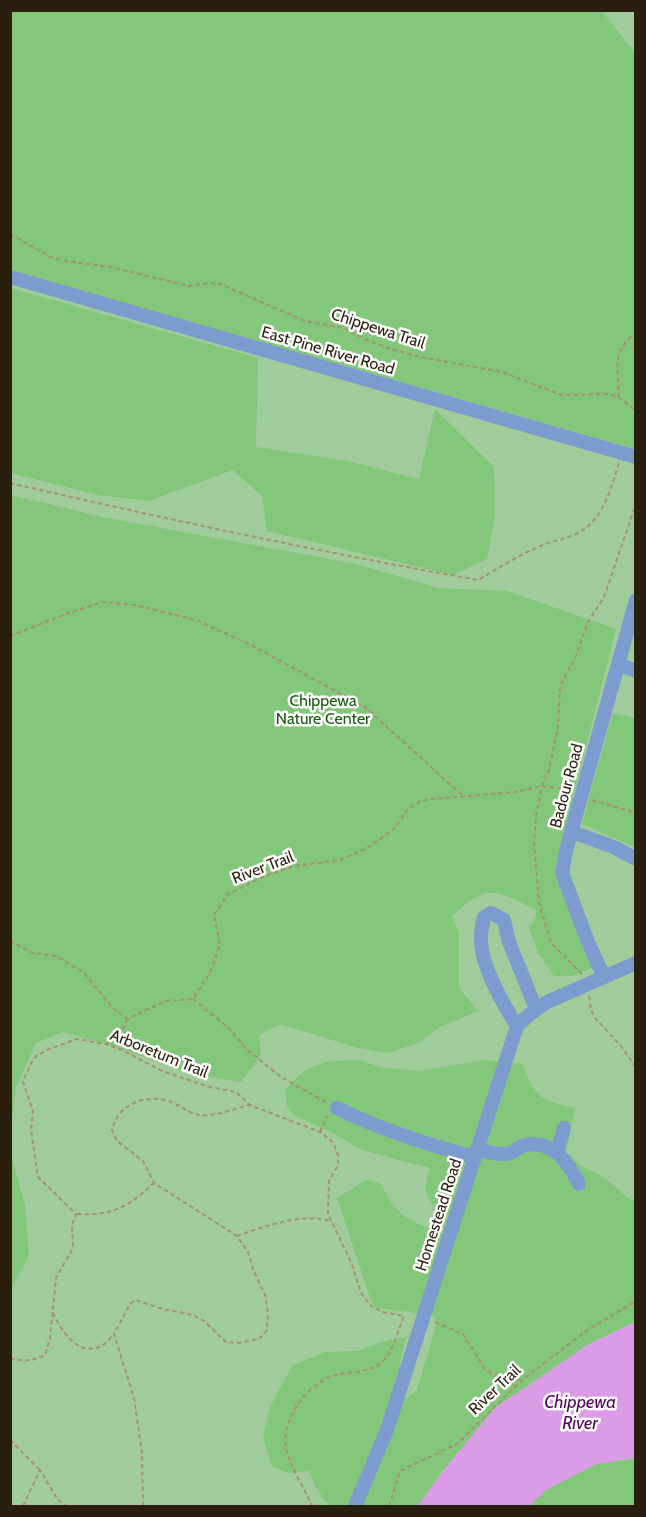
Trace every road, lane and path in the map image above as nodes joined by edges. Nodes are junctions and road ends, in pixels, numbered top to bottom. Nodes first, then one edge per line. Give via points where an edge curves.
1 (10, 234) edge
2 (10, 278) edge
3 (636, 331) edge
4 (618, 397) junction
5 (636, 411) edge
6 (629, 455) edge
7 (10, 483) edge
8 (636, 504) edge
9 (636, 600) edge
10 (10, 636) edge
11 (618, 664) junction
12 (636, 671) edge
13 (542, 786) junction
14 (463, 796) junction
15 (572, 832) junction
16 (636, 859) edge
17 (10, 941) edge
18 (633, 966) edge
19 (604, 976) junction
20 (588, 984) junction
21 (193, 999) junction
22 (536, 1009) junction
23 (127, 1019) junction
24 (517, 1026) junction
25 (106, 1044) junction
26 (636, 1068) edge
27 (250, 1105) junction
28 (337, 1108) junction
29 (564, 1128) dead end
30 (320, 1132) junction
31 (556, 1152) junction
32 (476, 1153) junction
33 (154, 1183) junction
34 (579, 1184) dead end
35 (76, 1214) junction
36 (332, 1222) junction
37 (237, 1236) junction
38 (636, 1301) edge
39 (53, 1313) junction
40 (404, 1316) junction
41 (423, 1318) junction
42 (114, 1334) junction
43 (10, 1358) edge
44 (522, 1380) junction
45 (10, 1440) edge
46 (40, 1470) junction
47 (22, 1506) edge
48 (66, 1506) edge
49 (143, 1506) edge
50 (312, 1506) edge
51 (355, 1506) edge
52 (389, 1506) edge

1 - 4 path, Chippewa Trail via 66,261 189,286 220,284 305,321 343,327 365,339 416,356 502,372 562,395
2 - 6 street, East Pine River Road
3 - 4 path via 620,352
4 - 5 path
6 - 7 path via 591,524 574,535 516,557 478,580 195,525
8 - 13 path via 604,597 587,624 560,686 558,726
9 - 11 street, Badour Road
10 - 14 path via 102,602 135,605 196,620 254,646 365,707
11 - 12 street
11 - 15 street, Badour Road
13 - 14 path, River Trail
13 - 20 path via 534,842 539,903 553,945 585,976
14 - 21 path, River Trail via 422,800 407,810 394,829 368,848 340,860 294,866 228,894 214,915 220,945 211,971
15 - 16 street
15 - 19 street, Badour Road via 562,873
17 - 23 path via 33,953 56,956 83,972
18 - 19 street
19 - 20 street
20 - 22 street
20 - 26 path via 595,1018
21 - 23 path via 165,1001
21 - 28 path via 281,1077
22 - 24 street
22 - 24 street via 504,920 491,913 484,917 480,938 488,971
23 - 25 path via 124,1028
24 - 32 street, Homestead Road
25 - 27 path, Arboretum Trail via 162,1071 210,1088 236,1092
25 - 35 path, Arboretum Trail via 78,1039 49,1048 36,1056 23,1082 33,1111 31,1130 38,1177
27 - 30 path, Arboretum Trail
27 - 33 path via 210,1115 196,1114 165,1100 150,1099 126,1106 114,1119 112,1130 117,1141 144,1161
28 - 30 path via 325,1117
28 - 32 street via 419,1142
29 - 31 street
30 - 36 path via 333,1142 338,1155 328,1196
31 - 32 street via 541,1145 524,1145 508,1154
31 - 34 street via 571,1167
32 - 41 street, Homestead Road
33 - 35 path via 121,1209 98,1215
33 - 37 path
35 - 39 path via 73,1248 56,1278
36 - 37 path via 288,1221
36 - 40 path via 361,1293 370,1305
37 - 42 path via 248,1252 265,1295 267,1330 259,1339 226,1342 204,1320 135,1300
38 - 44 path, River Trail via 586,1331
39 - 42 path via 72,1342 88,1349 101,1347
39 - 43 path via 45,1355 36,1360
40 - 41 path
40 - 50 path via 384,1360 371,1370 328,1377 296,1405 287,1426 286,1450
41 - 44 path via 463,1334 485,1369 501,1378
41 - 51 street, Homestead Road via 387,1430
42 - 49 path via 134,1398 142,1453
44 - 52 path, River Trail via 457,1444 400,1471
45 - 46 path
46 - 47 path
46 - 48 path

